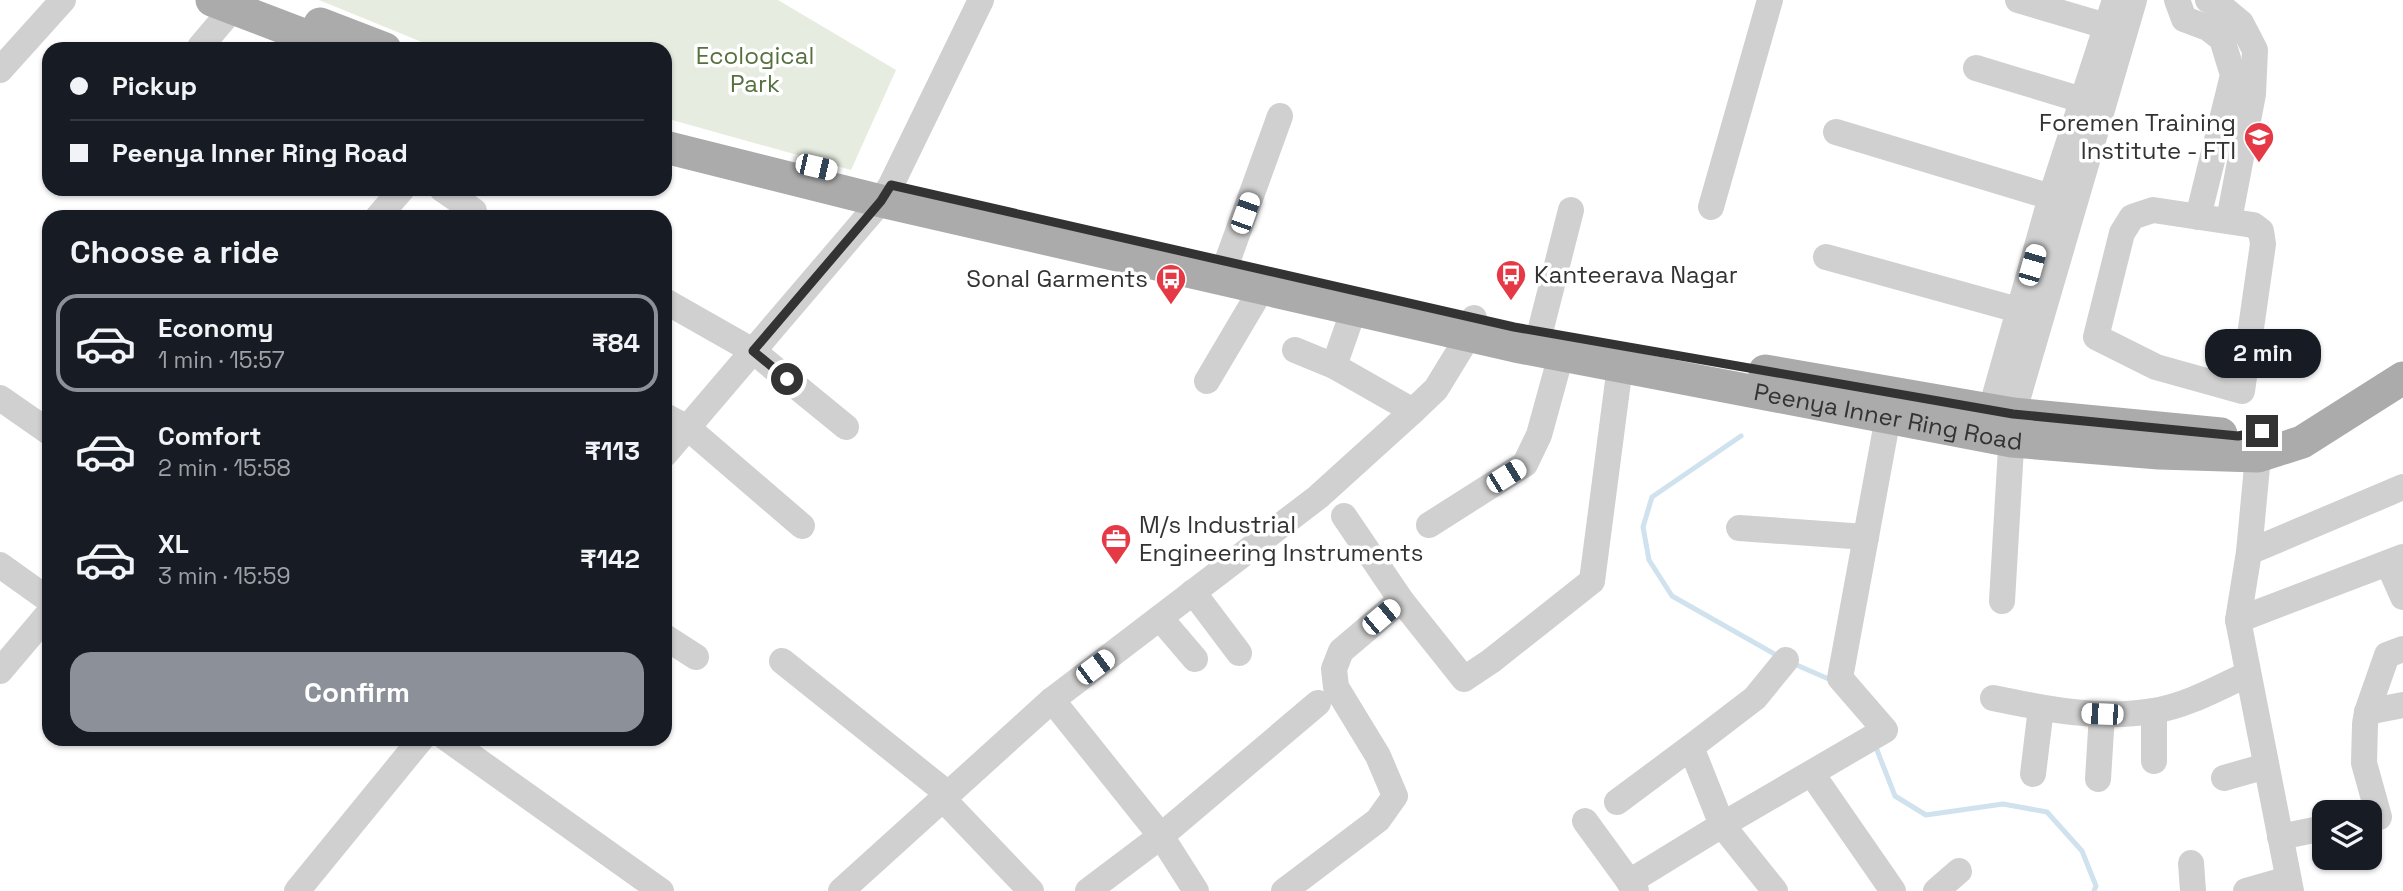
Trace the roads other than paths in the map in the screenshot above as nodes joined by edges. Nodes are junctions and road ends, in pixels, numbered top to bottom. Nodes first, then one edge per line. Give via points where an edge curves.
1 (63, 0) edge
2 (981, 0) edge
3 (1770, 0) edge
4 (2018, 0) edge
5 (2115, 0) edge
6 (2134, 0) edge
7 (2177, 0) edge
8 (2208, 0) edge
9 (234, 3) edge
10 (2197, 11) edge
11 (2106, 26) junction
12 (204, 42) edge
13 (321, 42) edge
14 (361, 42) edge
15 (1976, 68) dead end
16 (0, 71) edge
17 (2082, 100) junction
18 (1280, 116) dead end
19 (1836, 132) dead end
20 (672, 134) edge
21 (672, 148) edge
22 (886, 193) junction
23 (396, 196) edge
24 (452, 196) edge
25 (2051, 197) junction
26 (1711, 207) dead end
27 (385, 210) edge
28 (473, 210) edge
29 (1571, 210) dead end
30 (2198, 217) junction
31 (2229, 220) junction
32 (1826, 257) dead end
33 (1227, 262) junction
34 (1262, 288) junction
35 (672, 305) edge
36 (1354, 309) junction
37 (2018, 310) junction
38 (1471, 327) junction
39 (1550, 343) junction
40 (1294, 350) dead end
41 (753, 351) junction
42 (2403, 359) edge
43 (1334, 366) junction
44 (1620, 366) junction
45 (2403, 378) edge
46 (1207, 380) dead end
47 (0, 398) edge
48 (1413, 411) junction
49 (1888, 417) junction
50 (676, 422) edge
51 (2000, 425) junction
52 (42, 427) edge
53 (846, 427) dead end
54 (2258, 456) junction
55 (2403, 487) edge
56 (1344, 516) dead end
57 (1429, 525) dead end
58 (803, 526) dead end
59 (1739, 528) dead end
60 (1866, 537) junction
61 (2249, 552) junction
62 (2396, 560) edge
63 (0, 565) edge
64 (1193, 592) junction
65 (42, 595) edge
66 (2403, 597) edge
67 (1401, 600) junction
68 (2002, 601) dead end
69 (1160, 618) junction
70 (2238, 620) junction
71 (42, 621) edge
72 (672, 642) edge
73 (2403, 649) edge
74 (1239, 653) dead end
75 (696, 657) dead end
76 (1195, 659) dead end
77 (1786, 660) dead end
78 (782, 661) dead end
79 (0, 671) edge
80 (2248, 674) junction
81 (1993, 698) dead end
82 (1052, 700) junction
83 (1318, 703) dead end
84 (2403, 705) edge
85 (2041, 708) junction
86 (2154, 711) junction
87 (2367, 712) junction
88 (2102, 714) junction
89 (415, 746) edge
90 (457, 746) edge
91 (1691, 747) junction
92 (2154, 761) dead end
93 (2266, 766) junction
94 (1812, 774) junction
95 (2033, 774) dead end
96 (2224, 778) dead end
97 (2098, 779) dead end
98 (946, 796) junction
99 (1617, 802) dead end
100 (2384, 816) edge
101 (1586, 821) dead end
102 (1722, 825) junction
103 (2312, 830) edge
104 (1161, 836) junction
105 (2280, 837) junction
106 (2191, 863) dead end
107 (1959, 871) dead end
108 (2289, 885) edge
109 (1632, 887) edge
110 (297, 891) edge
111 (661, 891) edge
112 (841, 891) edge
113 (1031, 891) edge
114 (1088, 891) edge
115 (1196, 891) edge
116 (1284, 891) edge
117 (1774, 891) edge
118 (1893, 891) edge
119 (1936, 891) edge
120 (2193, 891) edge
121 (2246, 891) edge

1 - 16 street
2 - 22 street
3 - 26 street
4 - 11 street
5 - 11 street
6 - 51 street
7 - 10 street via 2184,19
8 - 31 street via 2241,23 2256,50 2253,94
9 - 12 street
9 - 13 main road
9 - 14 main road
10 - 30 street via 2222,39 2233,75
11 - 17 street
15 - 17 street
17 - 25 street
18 - 33 street
19 - 25 street
20 - 22 main road, Peenya Inner Ring Road
21 - 22 main road, Peenya Inner Ring Road
22 - 33 main road, Peenya Inner Ring Road
22 - 34 main road, Peenya Inner Ring Road
22 - 41 street
23 - 27 street
24 - 28 street
25 - 37 street
29 - 39 street
30 - 31 street
30 - 31 street via 2153,211 2133,217 2122,233 2096,337 2156,366 2242,391 2263,244 2261,231 2253,225
32 - 37 street
33 - 38 main road, Peenya Inner Ring Road
34 - 36 main road, Peenya Inner Ring Road
34 - 46 street
35 - 41 street
36 - 38 main road, Peenya Inner Ring Road
36 - 43 street
37 - 51 street
38 - 39 main road, Peenya Inner Ring Road
38 - 48 street via 1436,389
39 - 44 main road, Peenya Inner Ring Road
39 - 51 main road, Peenya Inner Ring Road
39 - 57 street via 1539,435 1525,464
40 - 43 street
41 - 50 street
41 - 53 street
42 - 51 main road, Peenya Inner Ring Road via 2346,398 2286,426 2238,436
43 - 48 street
44 - 49 main road, Peenya Inner Ring Road
44 - 67 street via 1592,581 1464,679
45 - 54 main road, Peenya Inner Ring Road via 2302,442
47 - 52 street
48 - 64 street via 1318,496
49 - 51 main road, Peenya Inner Ring Road
49 - 60 street
50 - 58 street
51 - 54 main road, Peenya Inner Ring Road via 2159,453
51 - 68 street
54 - 61 street
55 - 61 street
56 - 67 street
59 - 60 street
60 - 94 street via 1840,678 1885,730
61 - 70 street
62 - 66 street
62 - 70 street
63 - 65 street
64 - 69 street
64 - 74 street
67 - 116 street via 1341,651 1334,669 1336,687 1378,756 1395,796 1378,820
69 - 76 street
69 - 82 street
70 - 80 street
71 - 79 street
72 - 75 street
73 - 87 street via 2387,656
77 - 91 street via 1755,698
78 - 98 street
80 - 86 street
80 - 93 street
81 - 85 street
82 - 98 street
82 - 104 street
83 - 104 street
84 - 87 street
85 - 88 street
85 - 95 street
86 - 88 street
86 - 92 street
87 - 100 street via 2364,763
88 - 97 street
89 - 110 street
90 - 111 street
91 - 99 street
91 - 102 street
93 - 96 street
93 - 105 street
94 - 102 street
94 - 118 street
98 - 112 street
98 - 113 street
101 - 109 street
102 - 109 street
102 - 117 street
103 - 105 street
104 - 114 street
104 - 115 street
105 - 108 street
106 - 120 street
107 - 119 street
108 - 121 street

